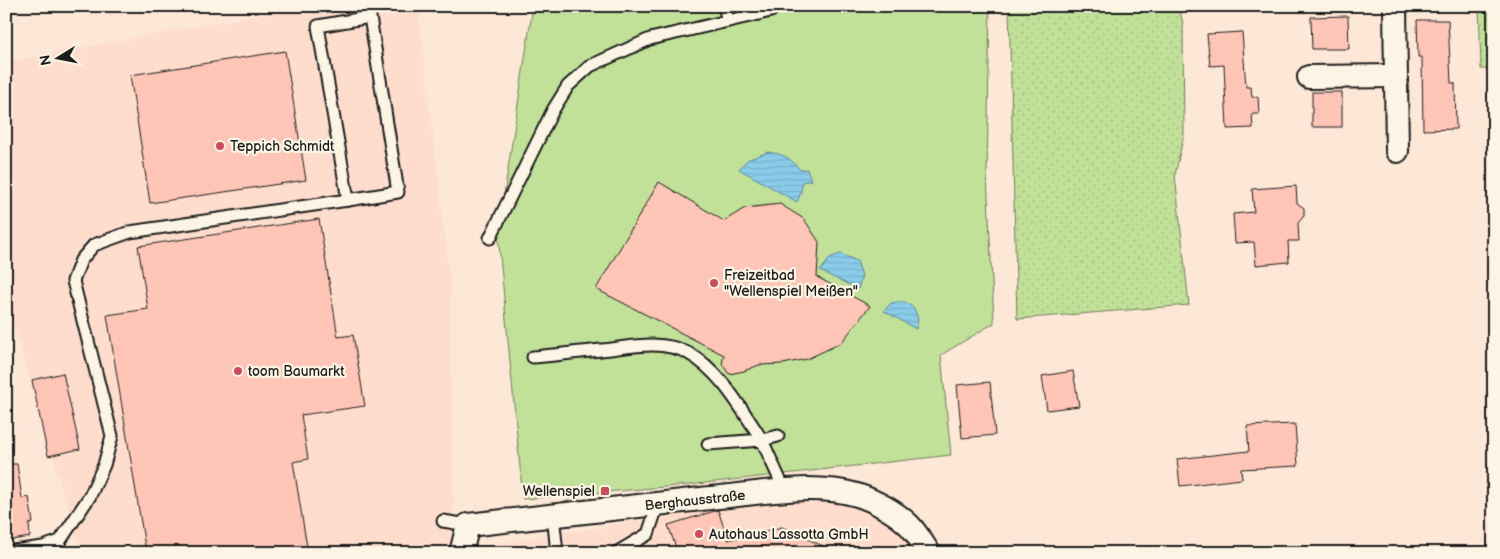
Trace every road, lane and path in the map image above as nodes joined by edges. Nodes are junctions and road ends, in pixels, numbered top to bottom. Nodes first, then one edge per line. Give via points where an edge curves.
1 (724, 6) edge
2 (1395, 6) edge
3 (770, 11) dead end
4 (728, 21) junction
5 (1396, 76) junction
6 (1308, 77) dead end
7 (1397, 151) dead end
8 (348, 200) junction
9 (490, 238) dead end
10 (533, 357) dead end
11 (778, 436) dead end
12 (762, 440) junction
13 (708, 444) dead end
14 (785, 491) junction
15 (658, 504) junction
16 (553, 515) junction
17 (443, 521) dead end
18 (468, 525) junction
19 (6, 552) edge
20 (461, 553) edge
21 (557, 553) edge
22 (616, 553) edge
23 (929, 553) edge

1 - 4 lane
2 - 5 street
3 - 4 lane
4 - 9 lane via 650,38 590,66 568,86
5 - 6 street
5 - 7 street
8 - 8 lane via 398,192 370,17 318,26
8 - 19 lane via 130,232 94,245 81,260 73,281 112,436 104,465 90,496 60,541
10 - 12 lane via 648,345 672,346 708,368 734,396
11 - 12 lane
12 - 13 lane
12 - 14 lane
14 - 15 street, Berghausstraße
14 - 23 street, Berghausstraße via 836,491 858,495 879,504 909,525
15 - 16 street, Berghausstraße
15 - 22 lane via 648,534
16 - 18 street, Berghausstraße
16 - 21 lane
17 - 18 lane
18 - 20 street

